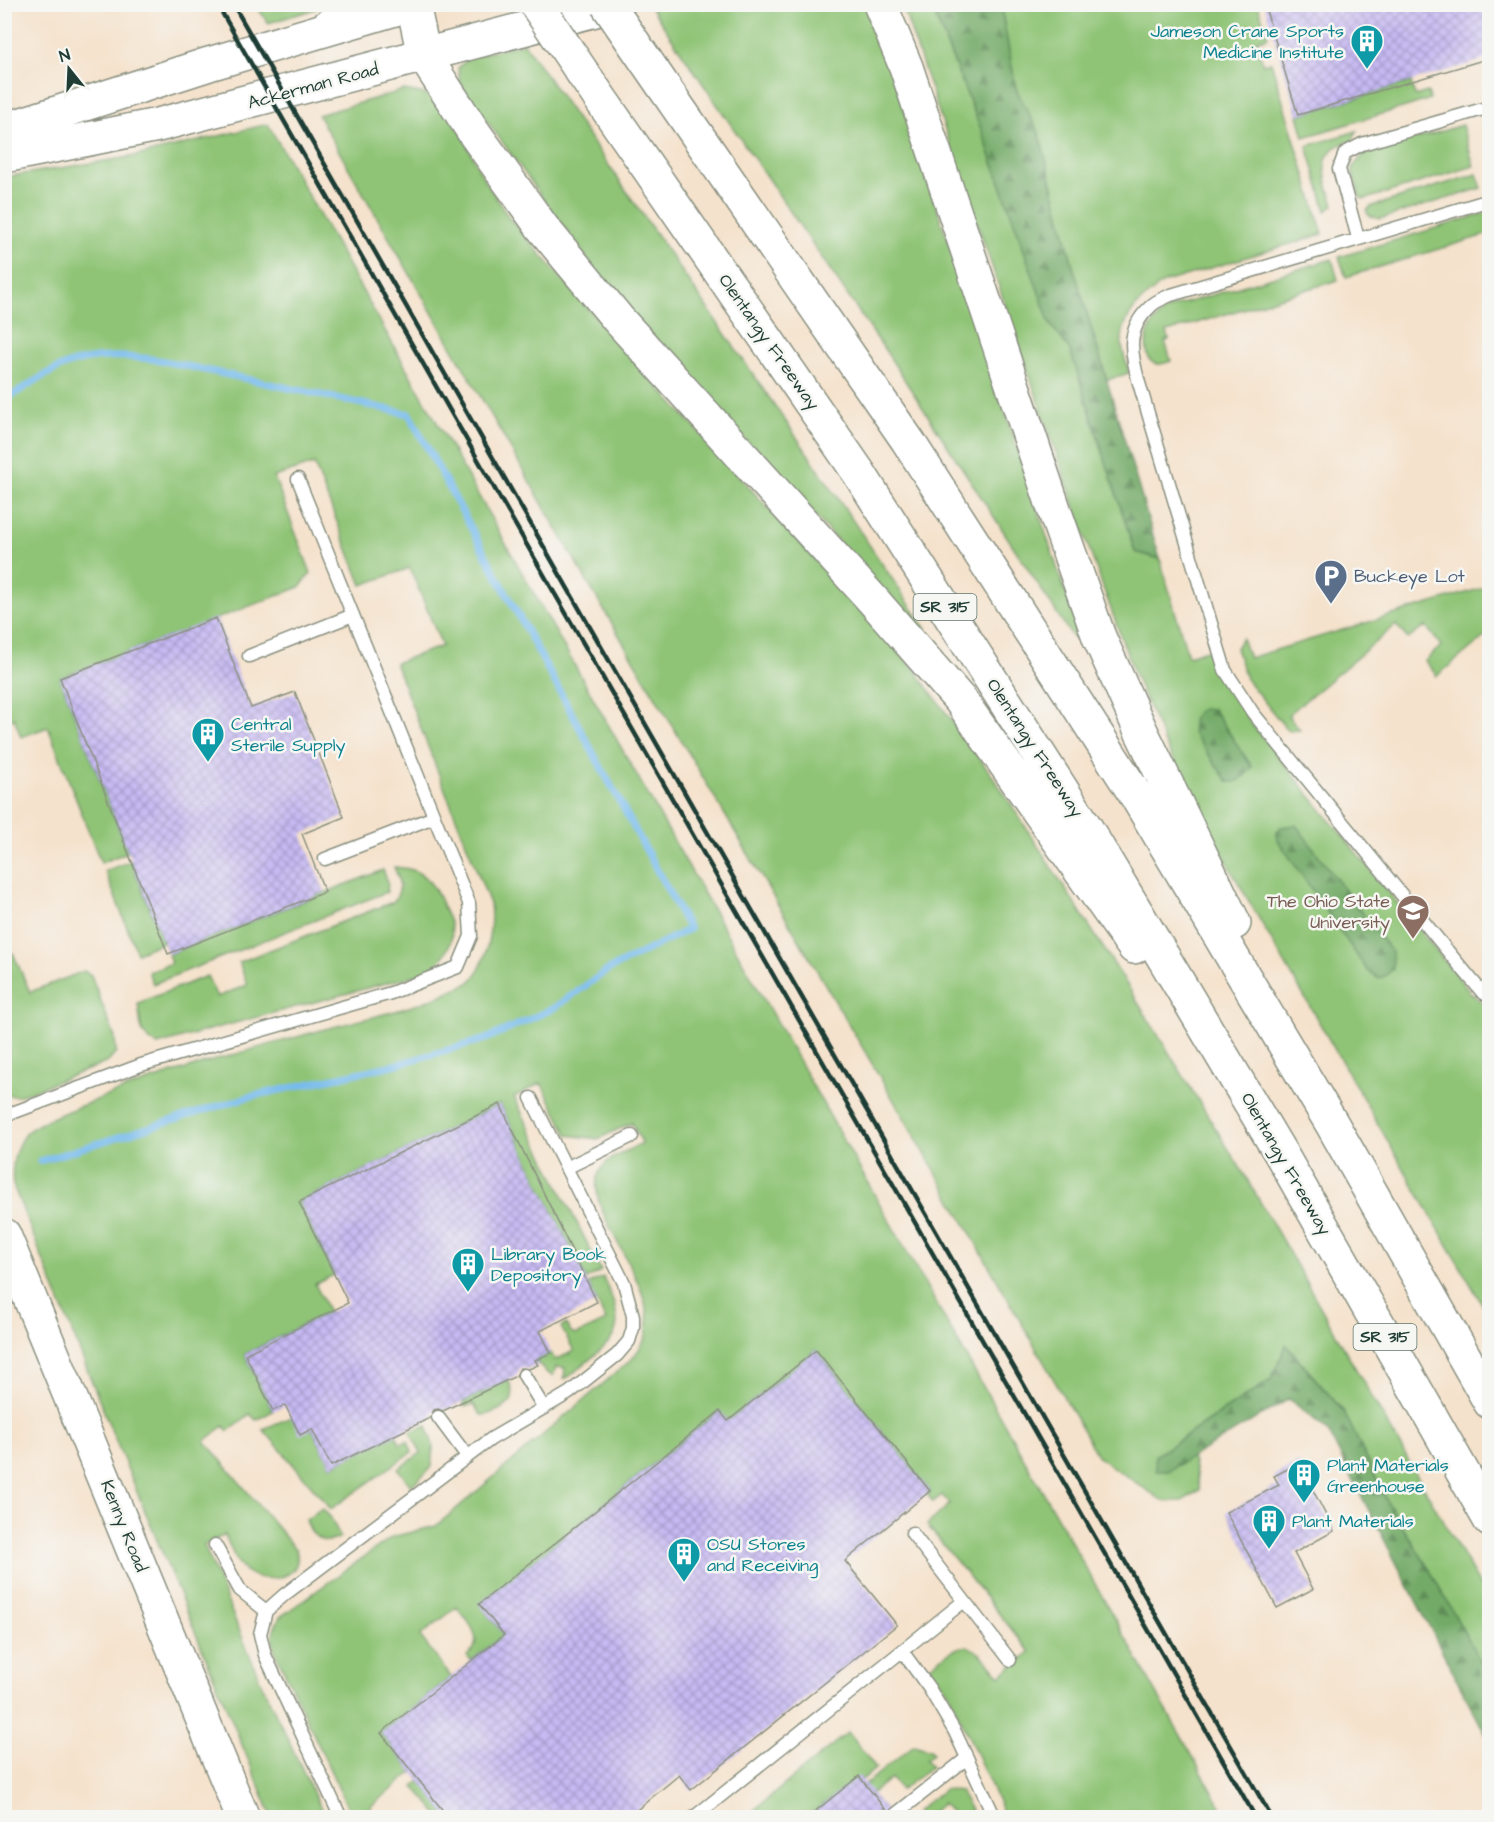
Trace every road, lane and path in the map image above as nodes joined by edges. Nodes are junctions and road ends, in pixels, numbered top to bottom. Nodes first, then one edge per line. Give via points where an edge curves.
1 (348, 4) edge
2 (413, 4) edge
3 (536, 4) edge
4 (607, 4) edge
5 (618, 4) edge
6 (880, 4) edge
7 (895, 4) edge
8 (325, 29) junction
9 (424, 56) junction
10 (906, 67) junction
11 (1490, 107) edge
12 (4, 130) edge
13 (4, 156) edge
14 (1490, 200) edge
15 (1358, 238) junction
16 (298, 479) dead end
17 (353, 615) junction
18 (249, 656) dead end
19 (434, 817) junction
20 (325, 859) dead end
21 (1490, 997) edge
22 (531, 1098) dead end
23 (4, 1116) edge
24 (1332, 1124) junction
25 (632, 1136) dead end
26 (1281, 1154) junction
27 (566, 1168) junction
28 (4, 1235) edge
29 (524, 1375) dead end
30 (1490, 1402) edge
31 (544, 1408) junction
32 (438, 1417) dead end
33 (468, 1456) junction
34 (1490, 1521) edge
35 (912, 1533) dead end
36 (215, 1545) dead end
37 (964, 1601) junction
38 (266, 1611) junction
39 (902, 1651) junction
40 (1010, 1660) dead end
41 (967, 1758) junction
42 (896, 1814) dead end
43 (243, 1818) edge
44 (341, 1818) edge
45 (693, 1818) edge
46 (995, 1818) edge

1 - 8 main road
2 - 8 main road
2 - 9 main road
3 - 26 main road, Olentangy Freeway / SR 315, bridge via 859,473 1086,828
4 - 24 main road, SR 315, bridge via 915,451 1137,797
5 - 9 main road, Ackerman Road
6 - 10 main road
7 - 10 main road
8 - 12 main road
9 - 13 main road, Ackerman Road via 158,125
9 - 26 main road via 475,134 586,282 961,701
10 - 24 main road via 1099,637
11 - 15 lane via 1362,144 1345,153 1339,169
14 - 15 lane
15 - 21 lane via 1171,295 1150,306 1136,326 1131,354 1225,670 1253,713 1455,960
16 - 17 lane
17 - 18 lane
17 - 19 lane
19 - 20 lane
19 - 23 lane via 468,903 471,936 458,967 391,993 141,1065
22 - 27 lane
24 - 30 main road, SR 315
25 - 27 lane
26 - 34 main road, Olentangy Freeway / SR 315
27 - 31 lane via 624,1283 633,1328 629,1341 617,1355
28 - 43 main road, Kenny Road
29 - 31 lane
31 - 33 lane
32 - 33 lane
33 - 38 lane
35 - 37 lane
36 - 38 lane via 240,1590
37 - 39 lane
37 - 40 lane
38 - 44 lane via 260,1634 265,1655
39 - 41 lane via 929,1689
39 - 45 lane
41 - 42 lane
41 - 46 lane

